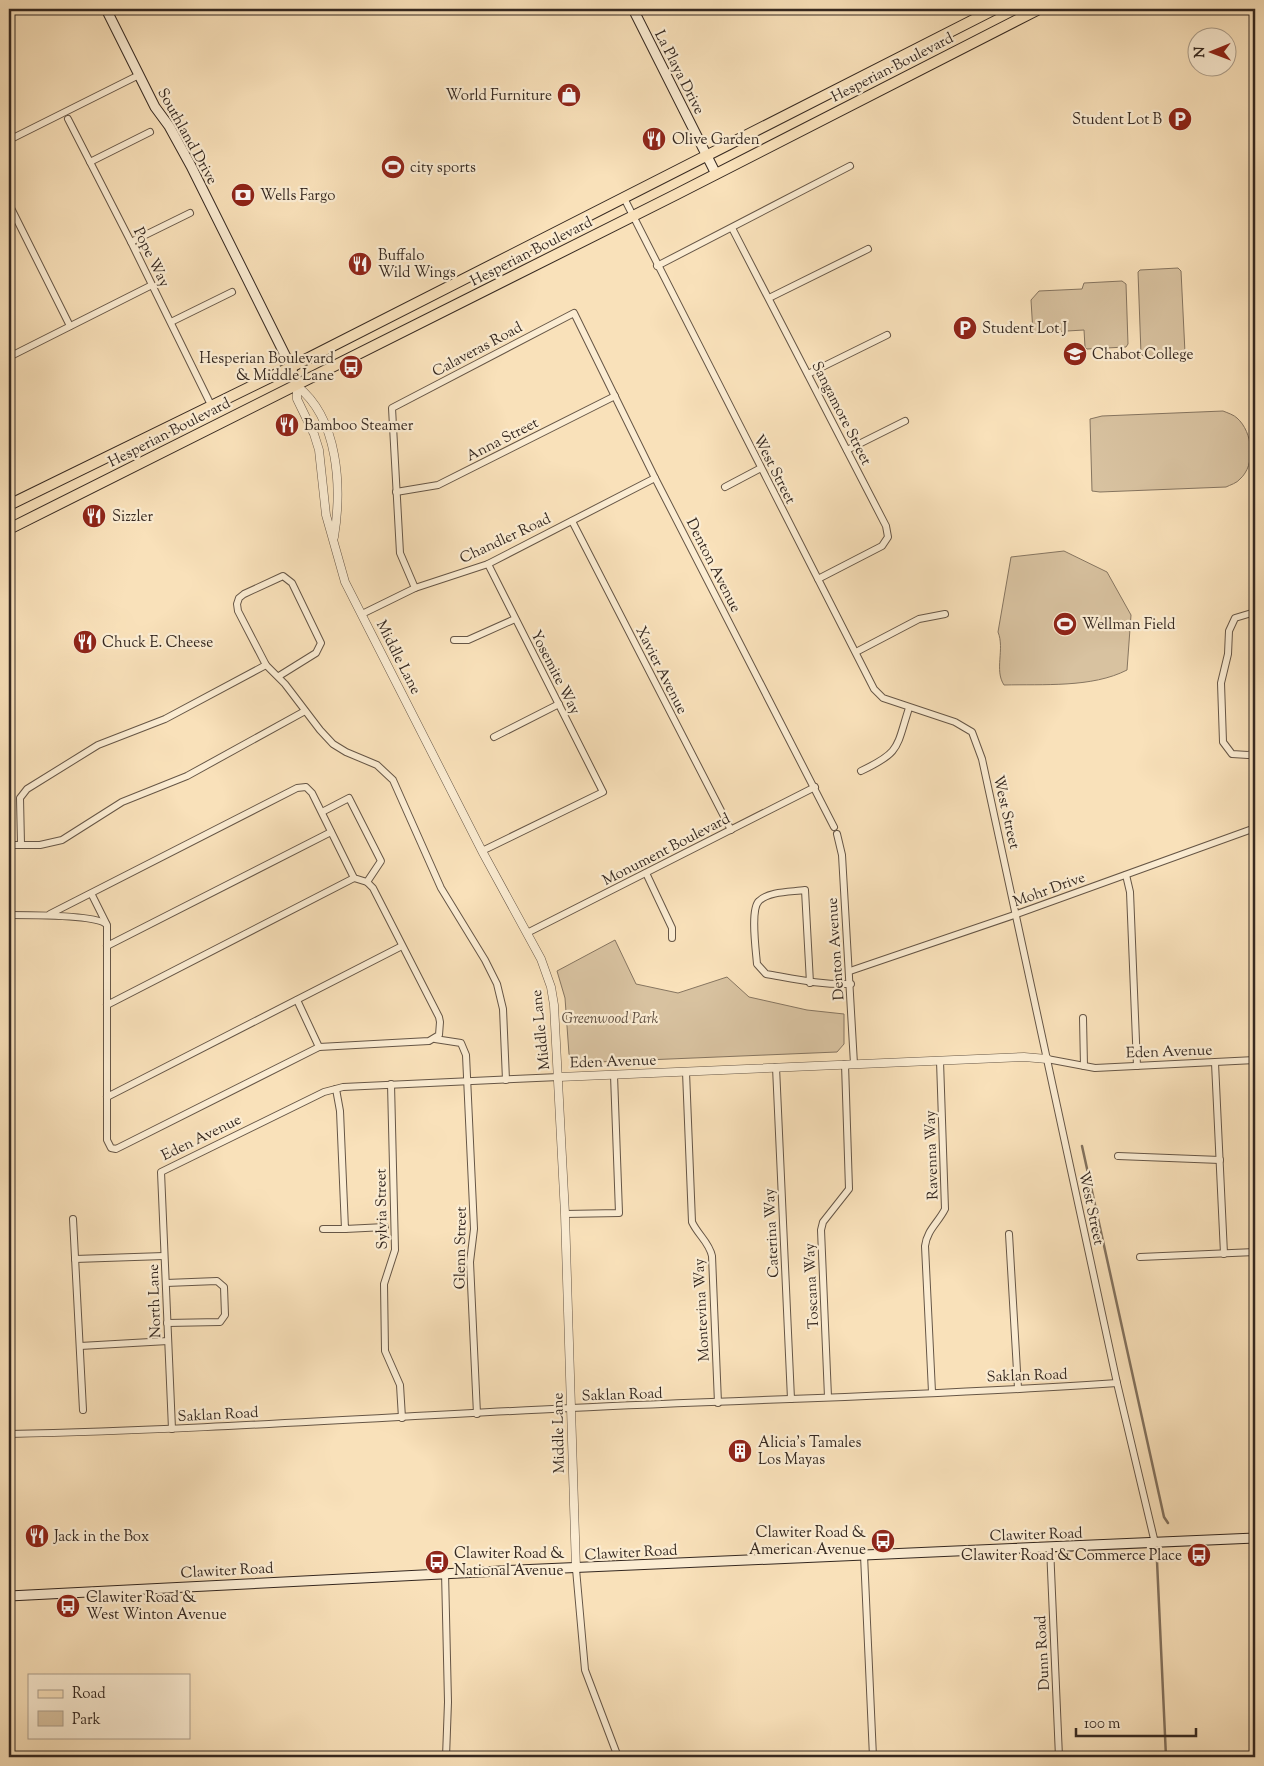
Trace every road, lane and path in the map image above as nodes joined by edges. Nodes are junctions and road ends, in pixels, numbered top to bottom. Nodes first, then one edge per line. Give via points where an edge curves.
1 (106, 9) edge
2 (633, 9) edge
3 (995, 9) edge
4 (1039, 9) edge
5 (139, 75) junction
6 (68, 119) dead end
7 (150, 132) dead end
8 (9, 140) edge
9 (707, 156) junction
10 (90, 162) junction
11 (850, 166) dead end
12 (716, 174) junction
13 (624, 198) junction
14 (9, 204) edge
15 (190, 213) dead end
16 (632, 216) junction
17 (732, 228) junction
18 (131, 242) junction
19 (868, 249) dead end
20 (657, 266) junction
21 (152, 285) junction
22 (232, 292) dead end
23 (769, 298) junction
24 (574, 313) joint
25 (170, 322) junction
26 (70, 326) junction
27 (887, 334) dead end
28 (9, 356) edge
29 (291, 367) junction
30 (808, 374) junction
31 (296, 386) junction
32 (615, 396) junction
33 (212, 407) junction
34 (905, 420) dead end
35 (847, 450) junction
36 (761, 468) junction
37 (656, 478) junction
38 (725, 487) dead end
39 (396, 492) junction
40 (9, 505) edge
41 (572, 521) junction
42 (9, 529) edge
43 (334, 540) junction
44 (488, 564) junction
45 (818, 579) junction
46 (415, 588) junction
47 (1255, 612) edge
48 (362, 614) junction
49 (945, 614) dead end
50 (515, 619) junction
51 (454, 640) dead end
52 (856, 652) junction
53 (266, 665) junction
54 (279, 676) junction
55 (559, 704) junction
56 (909, 708) junction
57 (305, 711) junction
58 (494, 737) dead end
59 (1255, 753) edge
60 (861, 771) dead end
61 (815, 787) junction
62 (322, 812) junction
63 (1255, 828) edge
64 (731, 830) junction
65 (331, 832) junction
66 (21, 844) junction
67 (9, 845) edge
68 (482, 851) junction
69 (646, 873) junction
70 (1126, 875) junction
71 (354, 878) junction
72 (367, 882) junction
73 (92, 894) junction
74 (50, 914) junction
75 (1017, 914) junction
76 (9, 915) edge
77 (107, 925) junction
78 (527, 933) junction
79 (672, 938) dead end
80 (107, 946) junction
81 (402, 946) junction
82 (850, 971) junction
83 (810, 983) junction
84 (851, 984) junction
85 (297, 1000) junction
86 (107, 1005) junction
87 (1083, 1018) dead end
88 (435, 1039) junction
89 (318, 1047) junction
90 (1047, 1059) junction
91 (1255, 1060) edge
92 (940, 1061) junction
93 (1215, 1063) junction
94 (845, 1064) junction
95 (854, 1064) junction
96 (1084, 1066) junction
97 (1137, 1066) junction
98 (776, 1067) junction
99 (686, 1072) junction
100 (614, 1075) junction
101 (559, 1078) junction
102 (506, 1080) junction
103 (469, 1082) junction
104 (391, 1084) junction
105 (336, 1089) junction
106 (107, 1097) junction
107 (1118, 1156) dead end
108 (1220, 1160) junction
109 (161, 1172) joint
110 (565, 1214) junction
111 (73, 1219) dead end
112 (385, 1227) dead end
113 (345, 1229) junction
114 (323, 1230) dead end
115 (1010, 1234) dead end
116 (1255, 1252) edge
117 (1224, 1254) junction
118 (164, 1256) junction
119 (1140, 1257) dead end
120 (75, 1258) junction
121 (166, 1283) junction
122 (167, 1324) junction
123 (168, 1341) junction
124 (80, 1346) junction
125 (1117, 1383) junction
126 (1018, 1388) junction
127 (932, 1392) junction
128 (828, 1397) junction
129 (791, 1399) junction
130 (718, 1403) junction
131 (572, 1408) junction
132 (83, 1410) dead end
133 (478, 1414) junction
134 (402, 1418) junction
135 (172, 1429) junction
136 (9, 1434) edge
137 (1255, 1538) edge
138 (1155, 1542) junction
139 (1050, 1547) junction
140 (864, 1555) junction
141 (576, 1569) junction
142 (445, 1572) junction
143 (11, 1596) edge
144 (446, 1757) edge
145 (618, 1757) edge
146 (873, 1757) edge
147 (1059, 1757) edge

1 - 5 main road, Southland Drive
2 - 9 main road, La Playa Drive
3 - 9 main road, Hesperian Boulevard
4 - 12 main road, Hesperian Boulevard
5 - 8 street
5 - 29 main road, Southland Drive via 190,166
6 - 10 street, Pope Way
7 - 10 street
9 - 12 main road, La Playa Drive
9 - 13 main road, Hesperian Boulevard
10 - 18 street, Pope Way
11 - 17 street
12 - 16 main road, Hesperian Boulevard
13 - 16 street, West Street
13 - 29 main road, Hesperian Boulevard
14 - 26 street
15 - 18 street
16 - 20 street, West Street
16 - 31 main road, Hesperian Boulevard
17 - 20 street
17 - 23 street, Sangamore Street
18 - 21 street, Pope Way
19 - 23 street
20 - 36 street, West Street
21 - 25 street, Pope Way
21 - 26 street
22 - 25 street
23 - 30 street, Sangamore Street
24 - 32 street, Denton Avenue
24 - 39 street, Calaveras Road via 392,408
25 - 33 street, Pope Way
26 - 28 street
27 - 30 street
29 - 31 main road, Southland Drive
29 - 33 main road, Hesperian Boulevard
30 - 35 street, Sangamore Street
31 - 42 main road, Hesperian Boulevard
31 - 43 street, Middle Lane via 297,399 319,450 326,515
31 - 43 street, Middle Lane via 309,396 333,449 338,512
32 - 37 street, Denton Avenue
32 - 39 street, Anna Street via 438,485
33 - 40 main road, Hesperian Boulevard
34 - 35 street
35 - 45 street, Sangamore Street via 886,526 888,537 882,546
36 - 38 street
36 - 45 street, West Street
37 - 41 street, Chandler Road
37 - 61 street, Denton Avenue
39 - 46 street via 400,552
41 - 44 street, Chandler Road
41 - 64 street, Xavier Avenue
43 - 48 street, Middle Lane via 338,563
44 - 46 street, Chandler Road
44 - 50 street, Yosemite Way
45 - 52 street, West Street
46 - 48 street, Chandler Road
47 - 59 street via 1234,618 1221,683 1223,742 1232,754
48 - 68 street, Middle Lane
49 - 52 street via 919,620
50 - 51 street via 468,640
50 - 55 street, Yosemite Way
52 - 56 street, West Street via 874,690 883,698
53 - 54 street
53 - 54 street via 236,604 244,594 283,576 292,583 322,643 316,653
53 - 66 street via 166,719 98,745 26,788 20,798
54 - 57 street
55 - 58 street
55 - 68 street, Yosemite Way via 603,792
56 - 60 street via 896,750 886,759
56 - 75 street, West Street via 955,722 972,732 982,759
57 - 66 street via 187,776 122,802 62,840 46,845
57 - 102 street via 333,744 377,765 393,780 441,888 497,984 503,1009
61 - 64 street, Monument Boulevard
61 - 82 street, Denton Avenue via 836,830 842,855
62 - 65 street
62 - 72 street via 349,798 381,861
62 - 73 street via 309,789 297,788
63 - 70 street, Mohr Drive
64 - 69 street, Monument Boulevard
65 - 71 street
65 - 80 street
66 - 67 street
68 - 78 street, Middle Lane
69 - 78 street, Monument Boulevard
69 - 79 street via 672,928
70 - 75 street, Mohr Drive
70 - 97 street via 1130,892
71 - 72 street
71 - 86 street
72 - 81 street
73 - 74 street
73 - 77 street
74 - 76 street
74 - 77 street via 66,918 94,918
75 - 82 street, Mohr Drive
75 - 90 street, West Street
77 - 80 street
78 - 101 street, Middle Lane via 552,987
80 - 86 street
81 - 85 street
81 - 88 street via 439,1016 440,1030
82 - 84 street, Denton Avenue
83 - 83 street via 766,974 757,964 754,910 765,897 805,890
83 - 84 street
84 - 95 street, Denton Avenue
85 - 89 street
85 - 106 street
86 - 106 street
87 - 96 street
88 - 89 street
88 - 103 street, Glenn Street via 461,1044 466,1055
89 - 106 street via 116,1149 108,1146
90 - 92 street, Eden Avenue
90 - 96 street, Eden Avenue
90 - 125 street, West Street
91 - 93 street, Eden Avenue
92 - 95 street, Eden Avenue
92 - 127 street, Ravenna Way via 945,1209 940,1220 926,1234 925,1246
93 - 97 street, Eden Avenue
93 - 108 street
94 - 95 street, Eden Avenue
94 - 98 street, Eden Avenue
94 - 128 street, Toscana Way via 849,1189 823,1222 821,1230
96 - 97 street, Eden Avenue
98 - 99 street, Eden Avenue
98 - 129 street, Caterina Way
99 - 100 street, Eden Avenue
99 - 130 street, Montevina Way via 692,1222 710,1245 712,1256
100 - 101 street, Eden Avenue
100 - 110 street via 619,1213
101 - 102 street, Eden Avenue
101 - 110 street, Middle Lane
102 - 103 street, Eden Avenue
103 - 104 street, Eden Avenue
103 - 133 street, Glenn Street via 474,1228 470,1262
104 - 105 street, Eden Avenue
104 - 134 street, Sylvia Street via 395,1250 384,1284 385,1351 400,1385
105 - 109 street, Eden Avenue
105 - 113 street via 340,1112
107 - 108 street
108 - 117 street
109 - 118 street, North Lane
110 - 131 street, Middle Lane
111 - 120 street
112 - 113 street
113 - 114 street
115 - 126 street
116 - 117 street
117 - 119 street
118 - 120 street
118 - 121 street, North Lane
120 - 124 street
121 - 122 street, North Lane
121 - 122 street via 217,1281 224,1287 225,1315 220,1322
122 - 123 street, North Lane
123 - 124 street
123 - 135 street, North Lane
124 - 132 street
125 - 126 street, Saklan Road
125 - 138 street, West Street
126 - 127 street, Saklan Road
127 - 128 street, Saklan Road
128 - 129 street, Saklan Road
129 - 130 street, Saklan Road
130 - 131 street, Saklan Road
131 - 133 street, Saklan Road
131 - 141 street, Middle Lane
133 - 134 street, Saklan Road
134 - 135 street, Saklan Road
135 - 136 street, Saklan Road
137 - 138 main road, Clawiter Road
138 - 139 main road, Clawiter Road
139 - 140 main road, Clawiter Road
139 - 147 street, Dunn Road
140 - 141 main road, Clawiter Road
140 - 146 street
141 - 142 main road, Clawiter Road
141 - 145 street via 585,1670
142 - 143 main road, Clawiter Road
142 - 144 street

